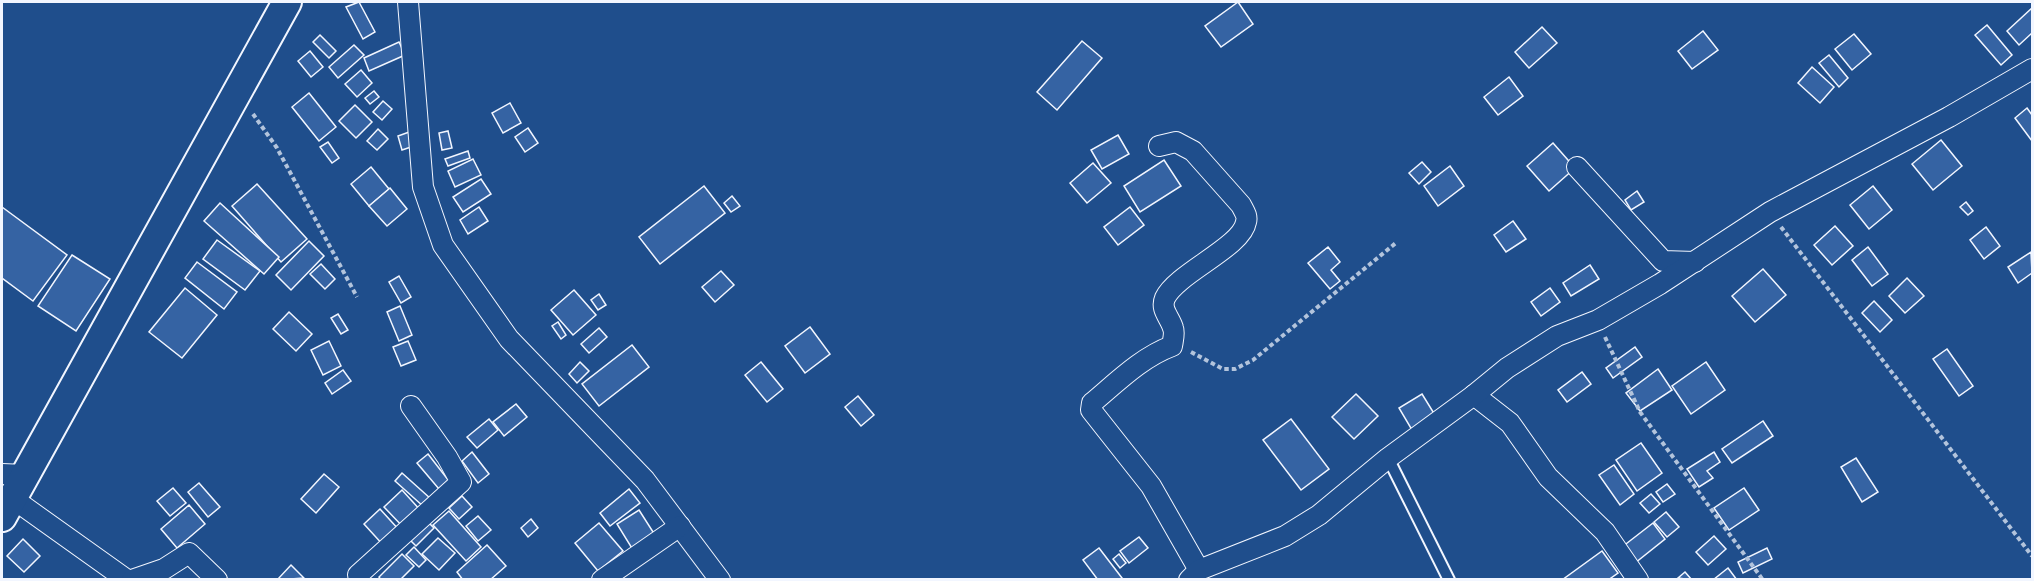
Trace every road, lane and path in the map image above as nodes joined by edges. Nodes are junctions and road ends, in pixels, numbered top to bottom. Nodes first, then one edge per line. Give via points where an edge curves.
1 (287, 2) edge
2 (408, 2) edge
3 (2032, 69) edge
4 (238, 91) junction
5 (1159, 146) dead end
6 (1577, 167) dead end
7 (1770, 212) junction
8 (1397, 242) dead end
9 (1695, 262) junction
10 (357, 297) dead end
11 (1598, 320) junction
12 (1172, 346) junction
13 (1474, 395) junction
14 (411, 406) dead end
15 (1388, 458) junction
16 (10, 491) edge
17 (680, 526) junction
18 (2032, 556) edge
19 (1194, 575) edge
20 (359, 578) edge
21 (129, 579) edge
22 (217, 579) edge
23 (602, 579) edge
24 (720, 579) edge
25 (1449, 579) edge
26 (1638, 579) edge
27 (1763, 579) edge

1 - 4 main road
2 - 17 street via 423,187 443,245 509,339 645,480
3 - 7 street
4 - 10 path via 277,148
4 - 16 main road
5 - 12 street via 1176,142 1193,151 1241,205 1247,222 1244,230 1166,295 1164,310 1174,328
6 - 9 street via 1663,261
7 - 9 street
7 - 18 path
8 - 12 path via 1253,360 1235,369 1223,369 1181,346
9 - 11 street
11 - 13 street via 1557,336
11 - 27 path via 1640,412
12 - 19 street via 1132,370 1092,403 1091,410 1151,486
13 - 15 street
13 - 26 street via 1510,423 1548,477 1605,532
14 - 20 street via 461,482
15 - 19 street via 1285,536
15 - 25 lane
16 - 21 street
17 - 23 street
17 - 24 street
21 - 22 street via 164,569 189,553

